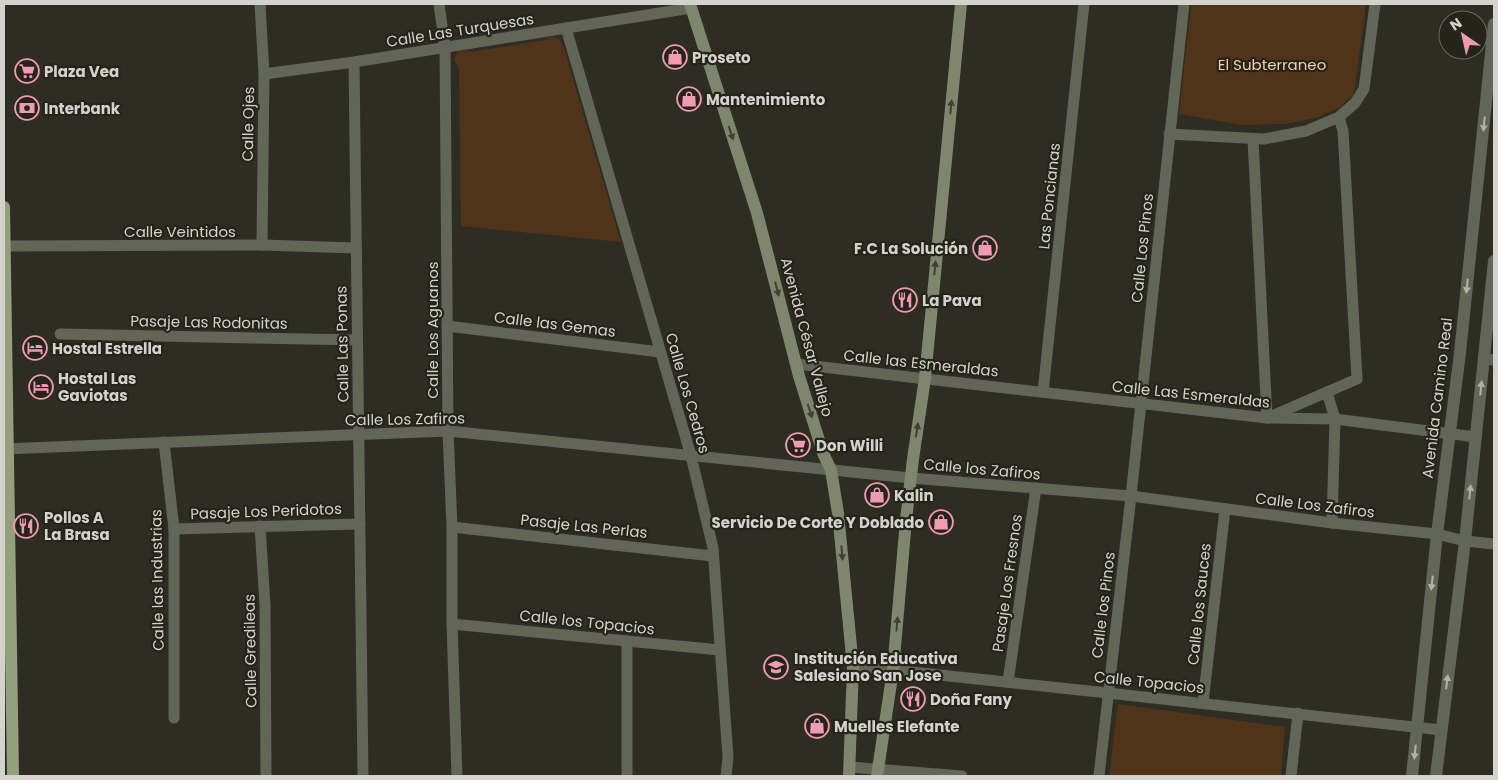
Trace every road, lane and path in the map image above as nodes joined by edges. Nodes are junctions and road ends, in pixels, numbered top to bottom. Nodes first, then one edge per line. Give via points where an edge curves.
1 (260, 4) edge
2 (439, 4) edge
3 (961, 4) edge
4 (1084, 4) edge
5 (1184, 4) edge
6 (1374, 4) edge
7 (690, 6) edge
8 (1494, 24) edge
9 (566, 28) junction
10 (445, 47) junction
11 (354, 62) junction
12 (264, 74) junction
13 (1339, 117) junction
14 (1169, 134) junction
15 (1253, 139) junction
16 (4, 207) edge
17 (4, 246) edge
18 (262, 246) junction
19 (356, 248) junction
20 (1494, 260) edge
21 (447, 326) junction
22 (60, 334) dead end
23 (358, 340) junction
24 (660, 352) junction
25 (1489, 360) edge
26 (796, 364) junction
27 (925, 378) junction
28 (1043, 392) junction
29 (1327, 392) junction
30 (1141, 403) junction
31 (1267, 418) junction
32 (1335, 420) junction
33 (448, 431) junction
34 (358, 434) junction
35 (1451, 434) junction
36 (1476, 437) junction
37 (164, 442) junction
38 (6, 449) edge
39 (691, 456) junction
40 (830, 470) junction
41 (911, 478) junction
42 (1036, 488) junction
43 (1131, 496) junction
44 (1225, 509) junction
45 (1332, 523) junction
46 (360, 524) junction
47 (260, 526) junction
48 (452, 527) junction
49 (174, 529) junction
50 (1437, 534) junction
51 (1465, 540) junction
52 (1494, 544) edge
53 (713, 556) junction
54 (452, 624) junction
55 (627, 641) junction
56 (720, 650) junction
57 (853, 667) junction
58 (893, 670) junction
59 (1008, 682) junction
60 (7, 688) edge
61 (1108, 693) junction
62 (1203, 703) junction
63 (1298, 713) junction
64 (174, 718) dead end
65 (1417, 728) junction
66 (1441, 730) junction
67 (850, 772) edge
68 (877, 773) edge
69 (13, 776) edge
70 (266, 776) edge
71 (363, 776) edge
72 (457, 776) edge
73 (627, 776) edge
74 (726, 776) edge
75 (962, 776) edge
76 (1099, 776) edge
77 (1291, 776) edge
78 (1412, 776) edge
79 (1436, 776) edge

1 - 12 street, Calle Ojes
2 - 10 street, Calle Los Aguanos
27 -> 3 main road
4 - 28 street, Las Poncianas
5 - 14 street, Calle Los Pinos
6 - 13 street via 1364,89 1355,103
7 - 9 street, Calle Las Turquesas
7 -> 26 main road, Avenida César Vallejo via 757,213
8 -> 35 street, Avenida Camino Real
9 - 10 street, Calle Las Turquesas
9 - 24 street, Calle Los Cedros
10 - 11 street, Calle Las Turquesas
10 - 21 street, Calle Los Aguanos
11 - 12 street, Calle Las Turquesas
11 - 19 street, Calle Las Ponas
12 - 18 street, Calle Ojes
13 - 15 street via 1292,135
13 - 29 street via 1343,131 1358,379
14 - 15 street
14 - 30 street, Calle Los Pinos
15 - 31 street
16 - 17 main road
17 - 18 street, Calle Veintidos
17 - 38 main road
18 - 19 street, Calle Veintidos
19 - 23 street, Calle Las Ponas
20 - 25 street
21 - 24 street, Calle las Gemas
21 - 33 street, Calle Los Aguanos
22 - 23 street, Pasaje Las Rodonitas
23 - 34 street, Calle Las Ponas
24 - 39 street, Calle Los Cedros
36 -> 25 street
26 - 27 street, Calle las Esmeraldas
26 -> 40 main road, Avenida César Vallejo
27 - 28 street, Calle las Esmeraldas
41 -> 27 main road
28 - 30 street, Calle Las Esmeraldas
29 - 31 street
29 - 32 street
30 - 31 street, Calle Las Esmeraldas
30 - 43 street, Calle Los Pinos
31 - 32 street, Calle Las Esmeraldas
32 - 35 street, Calle Las Esmeraldas
32 - 45 street
33 - 34 street, Calle Los Zafiros
33 - 39 street, Calle Los Zafiros
33 - 48 street, Calle Los Aguanos
34 - 37 street, Calle Los Zafiros
34 - 46 street, Calle Las Ponas
35 - 36 street, Calle Las Esmeraldas
35 - 50 street, Avenida Camino Real
51 -> 36 street
37 - 38 street, Calle Los Zafiros
37 - 49 street, Calle las Industrias
38 - 60 main road
39 - 40 street, Calle Los Zafiros
39 - 53 street, Calle Los Cedros
40 - 41 street, Calle los Zafiros
40 -> 57 main road, Avenida César Vallejo via 838,513
41 - 42 street, Calle los Zafiros
58 -> 41 main road
42 - 43 street, Calle los Zafiros
42 - 59 street, Pasaje Los Fresnos
43 - 44 street, Calle Los Zafiros
43 - 61 street, Calle los Pinos
44 - 45 street, Calle Los Zafiros
44 - 62 street, Calle los Sauces
45 - 50 street, Calle Los Zafiros
46 - 47 street, Pasaje Los Peridotos
46 - 71 street, Calle Las Ponas
47 - 49 street, Pasaje Los Peridotos
47 - 70 street, Calle Gredileas via 265,605
48 - 53 street, Pasaje Las Perlas
48 - 54 street, Calle Los Aguanos
49 - 64 street, Calle las Industrias
50 - 51 street, Calle Los Zafiros
50 -> 65 street, Avenida Camino Real
51 - 52 street, Calle Los Zafiros
66 -> 51 street
53 - 56 street, Calle Los Cedros
54 - 55 street, Calle los Topacios
54 - 72 street, Calle Los Aguanos
55 - 56 street, Calle los Topacios
55 - 73 street
56 - 74 street, Calle Los Cedros via 728,757
57 - 58 street, Calle Topacios
57 - 67 main road, Avenida César Vallejo
58 - 59 street, Calle Topacios
58 - 68 main road
59 - 61 street, Calle Topacios
60 - 69 main road
61 - 62 street, Calle Topacios
61 - 76 street, Calle los Pinos
62 - 63 street, Calle Topacios
63 - 65 street, Calle Topacios
63 - 77 street
65 - 66 street, Calle Topacios
65 -> 78 street, Avenida Camino Real
66 - 79 street
67 - 68 street
68 - 75 street

